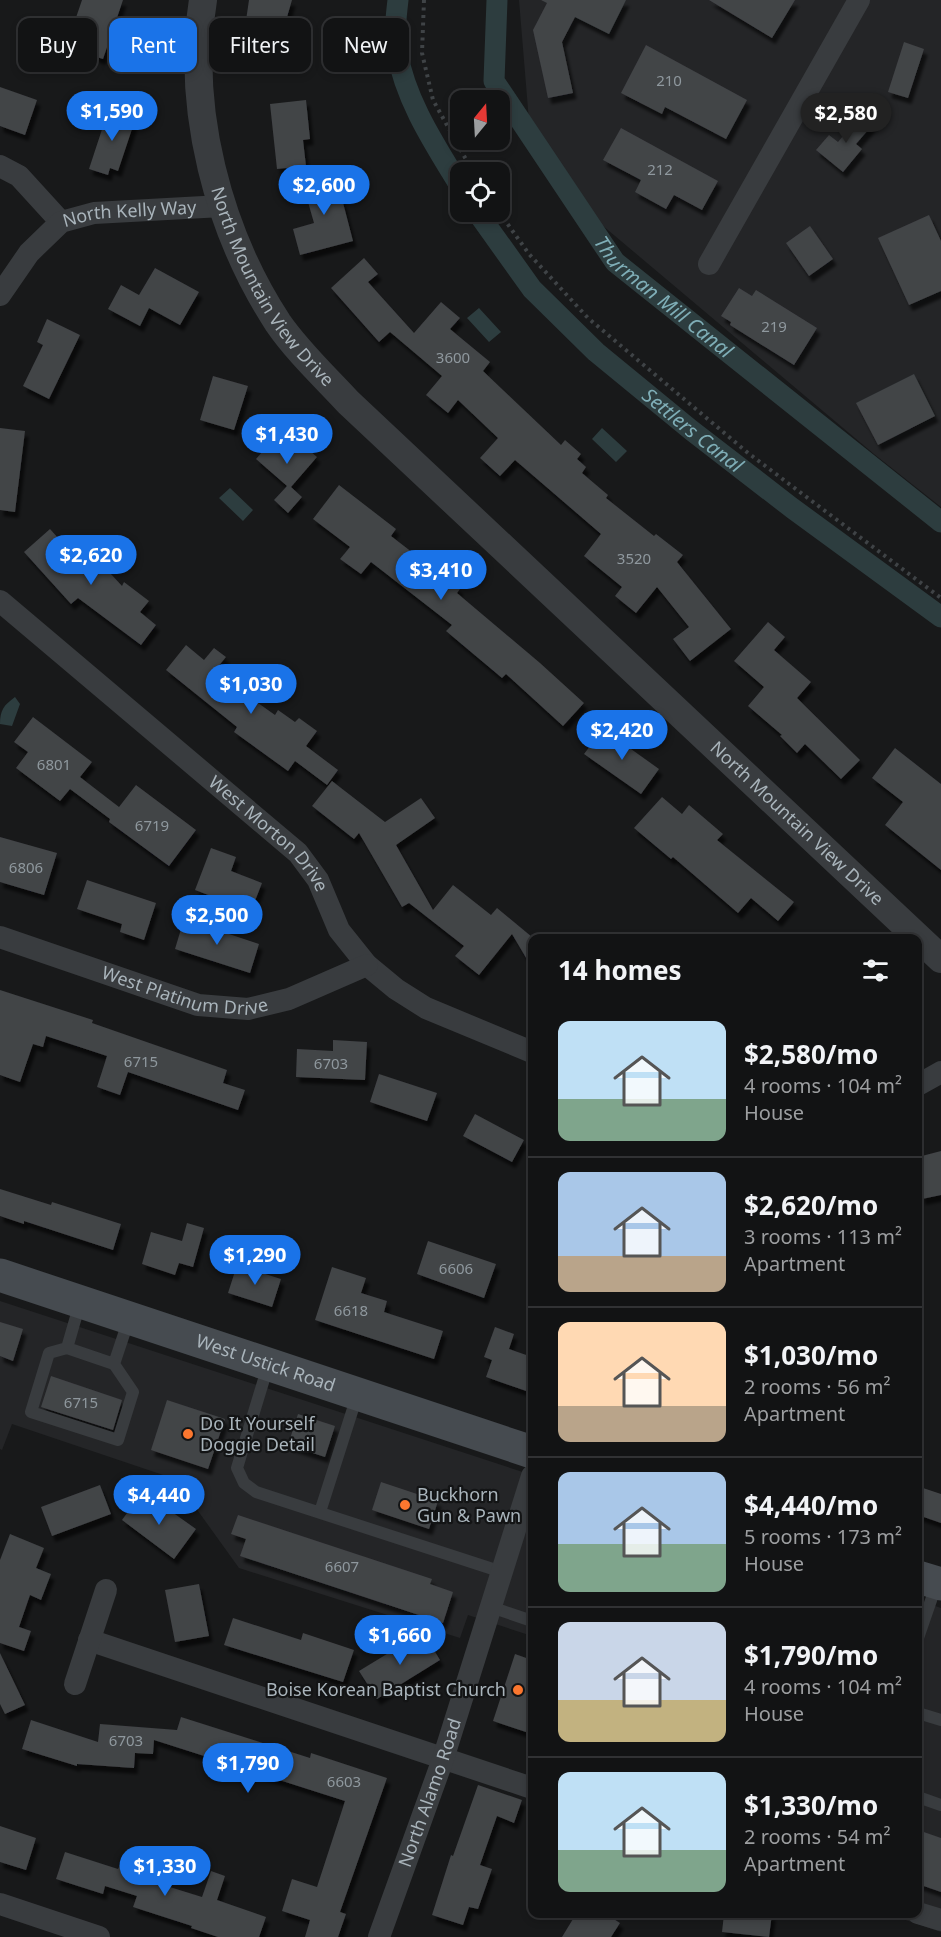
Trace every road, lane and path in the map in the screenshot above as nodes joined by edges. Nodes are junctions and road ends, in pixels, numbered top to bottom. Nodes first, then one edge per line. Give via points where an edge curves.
1 (203, 0) edge
2 (424, 0) edge
3 (859, 0) edge
4 (467, 162) edge
5 (0, 166) edge
6 (222, 206) junction
7 (61, 222) junction
8 (506, 222) edge
9 (709, 264) dead end
10 (0, 295) edge
11 (941, 598) edge
12 (0, 601) edge
13 (914, 934) edge
14 (0, 937) edge
15 (922, 941) edge
16 (941, 959) edge
17 (367, 965) junction
18 (528, 1050) edge
19 (941, 1072) edge
20 (922, 1083) edge
21 (0, 1275) edge
22 (80, 1302) junction
23 (130, 1319) junction
24 (67, 1348) junction
25 (114, 1364) junction
26 (268, 1365) junction
27 (357, 1394) junction
28 (528, 1451) edge
29 (528, 1489) edge
30 (320, 1512) junction
31 (502, 1572) junction
32 (932, 1581) edge
33 (106, 1590) dead end
34 (491, 1607) junction
35 (528, 1620) edge
36 (922, 1622) edge
37 (89, 1640) junction
38 (75, 1684) dead end
39 (922, 1714) edge
40 (941, 1720) edge
41 (443, 1759) junction
42 (528, 1787) edge
43 (922, 1798) edge
44 (941, 1805) edge
45 (0, 1904) edge
46 (922, 1914) edge
47 (941, 1920) edge
48 (63, 1931) edge
49 (99, 1937) edge
50 (379, 1937) edge

1 - 6 street, North Mountain View Drive via 200,87 211,166
2 - 4 path via 422,53 433,100
3 - 9 street
5 - 7 street via 19,176
6 - 7 street, North Kelly Way via 94,213
6 - 13 street, North Mountain View Drive via 242,256 279,323 348,402
7 - 10 street, North Kelly Way via 29,253
8 - 11 path via 529,254 588,318 748,453
12 - 17 street, West Morton Drive via 298,853 318,880 339,930
14 - 17 street, West Platinum Drive via 198,1005 228,1008 248,1009 289,999
15 - 16 street, North Mountain View Drive
17 - 18 street, West Morton Drive via 426,1008
19 - 20 street
21 - 22 main road, West Ustick Road
22 - 23 main road, West Ustick Road
22 - 24 lane
23 - 25 lane
23 - 26 main road, West Ustick Road
24 - 25 lane
24 - 25 lane via 49,1353 31,1412 118,1440 133,1392
26 - 27 main road, West Ustick Road
26 - 30 lane via 237,1468 244,1483 256,1492
27 - 28 main road, West Ustick Road
27 - 30 lane
29 - 31 street, North Alamo Road
30 - 31 lane
31 - 34 street, North Alamo Road
32 - 36 lane
33 - 37 street
34 - 35 lane
34 - 41 street, North Alamo Road
37 - 38 street
37 - 41 street
39 - 40 lane
41 - 42 street
41 - 50 street, North Alamo Road
43 - 44 lane
45 - 48 street
46 - 47 street
48 - 49 street

